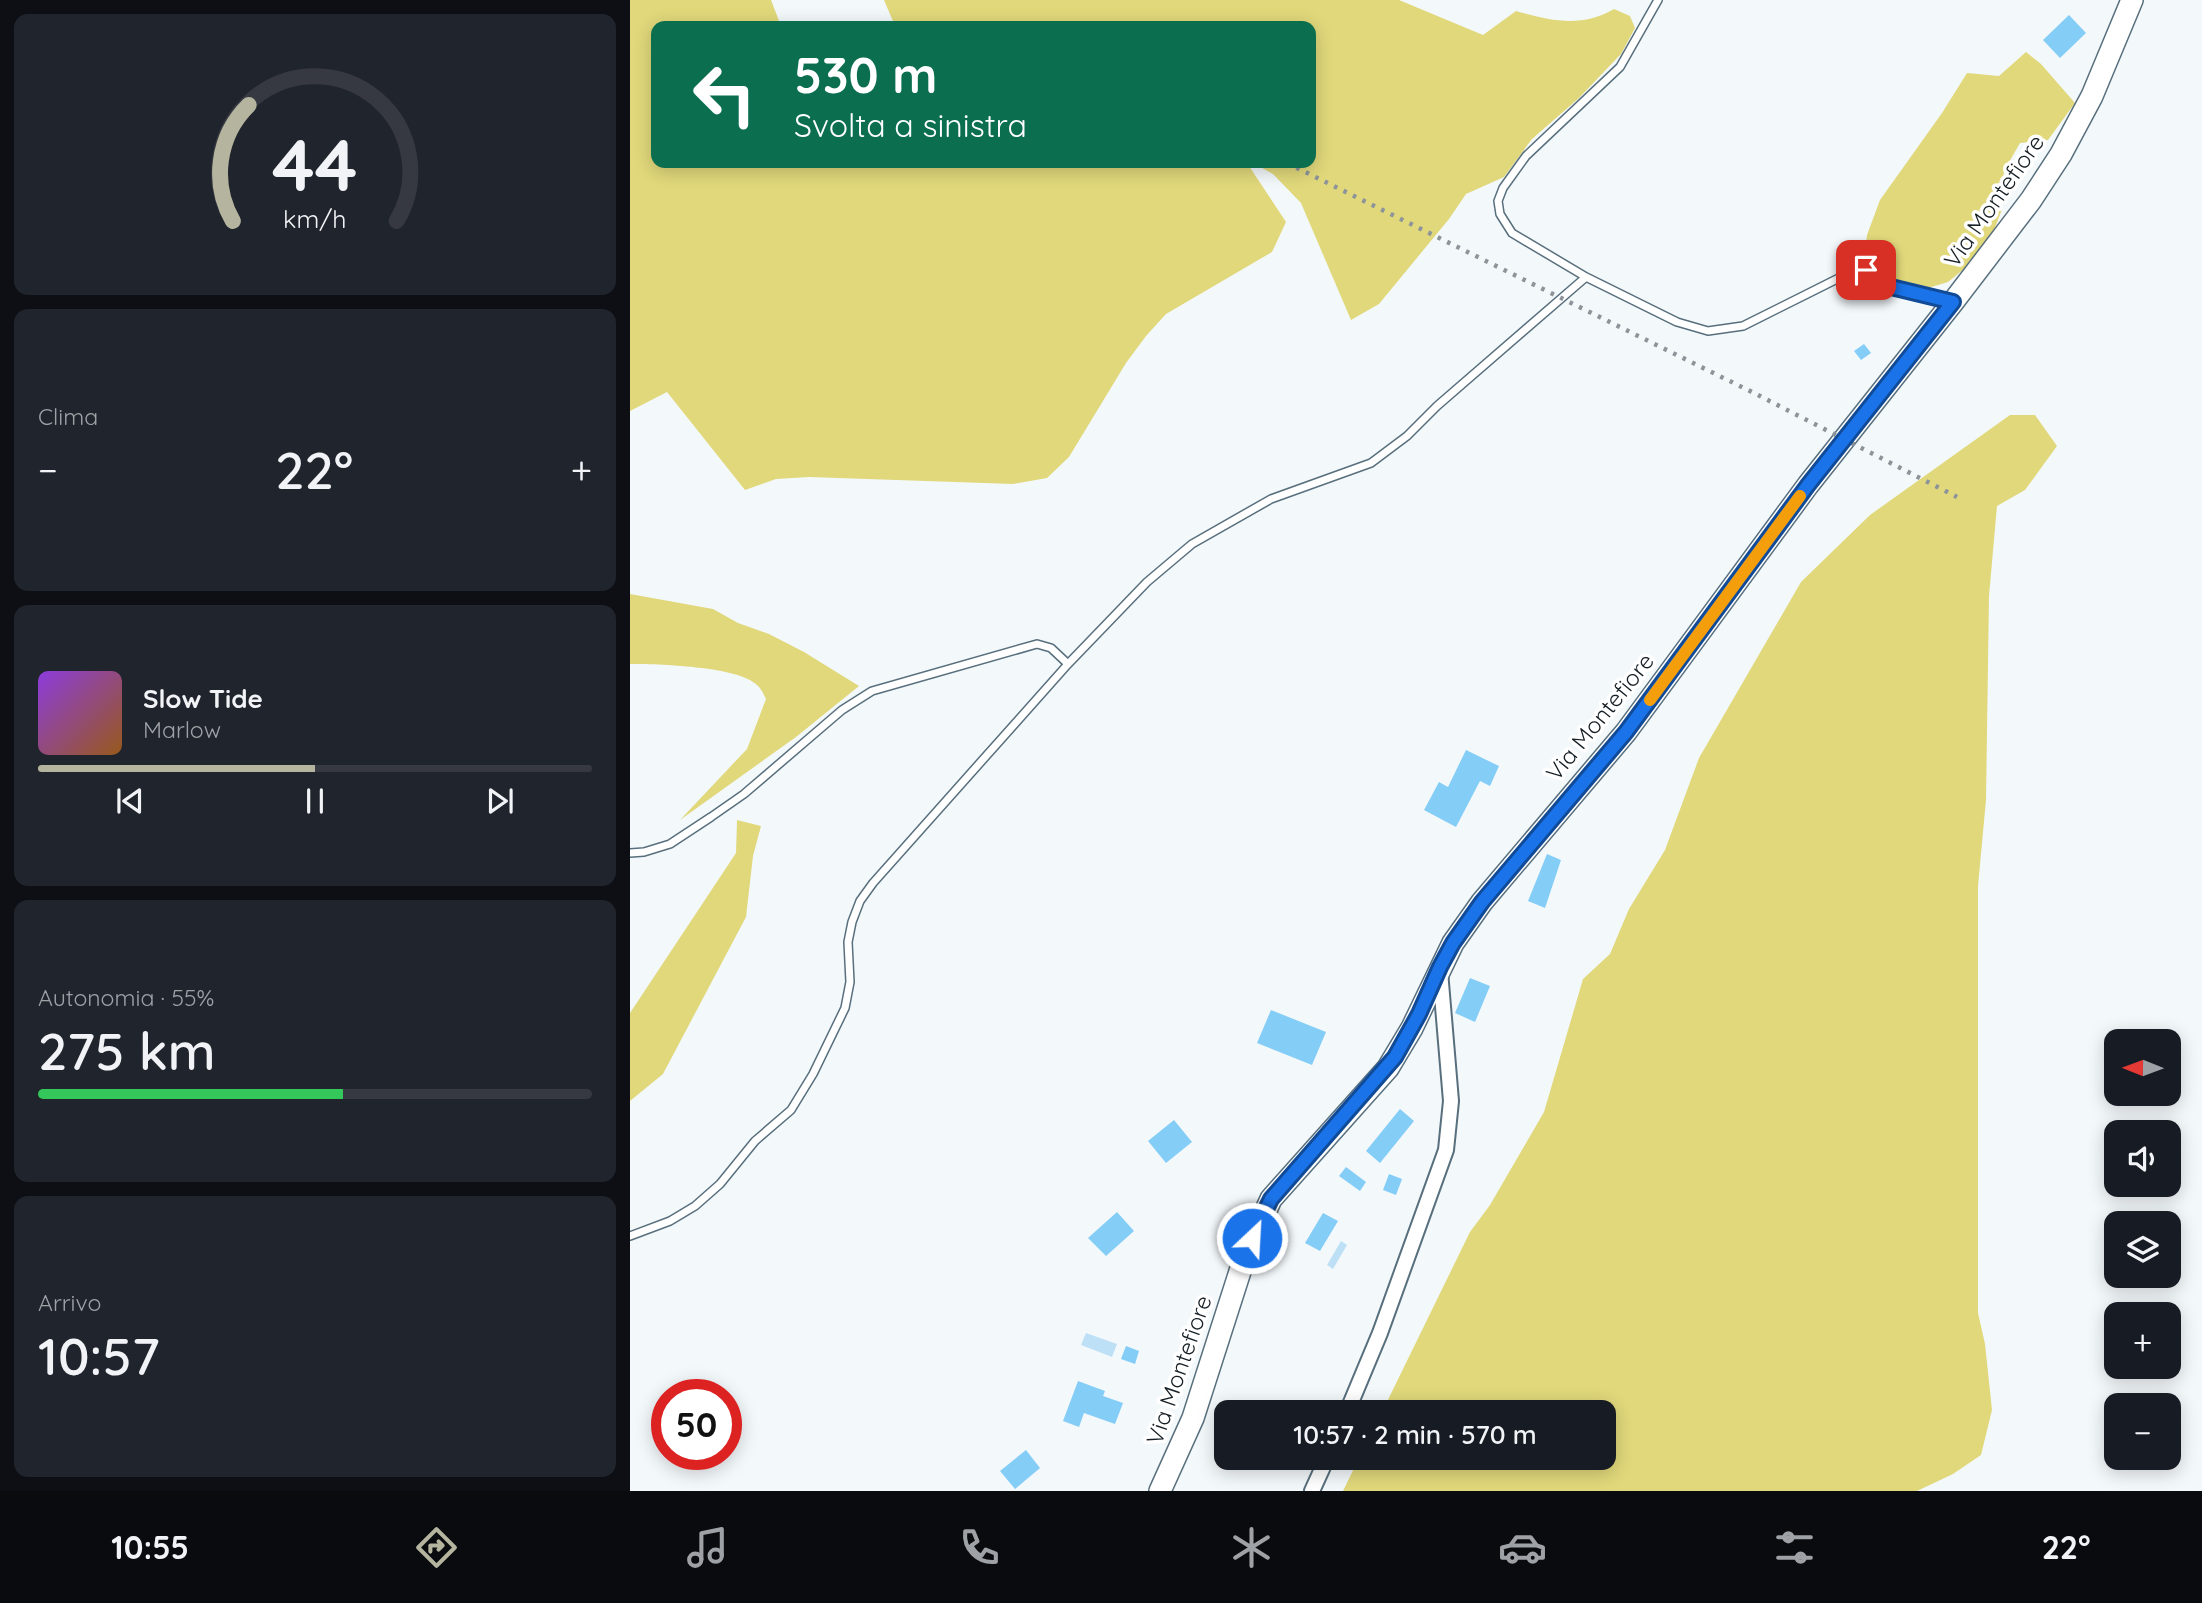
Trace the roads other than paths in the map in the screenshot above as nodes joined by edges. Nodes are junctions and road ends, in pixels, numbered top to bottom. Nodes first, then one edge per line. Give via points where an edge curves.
1 (1658, 0) edge
2 (2132, 0) edge
3 (1586, 277) junction
4 (1953, 302) junction
5 (1068, 664) junction
6 (630, 853) edge
7 (1440, 967) junction
8 (630, 1236) edge
9 (1352, 1400) edge
10 (1322, 1470) edge
11 (1160, 1491) edge
12 (1312, 1491) edge

1 - 3 lane via 1620,67 1526,156 1497,201 1512,233
2 - 4 main road, Via Montefiore via 2108,61 2061,153
3 - 4 lane via 1677,322 1708,331 1743,326 1853,271 1866,270 1891,287
3 - 5 lane via 1408,436 1371,463 1271,499 1192,544 1147,582
4 - 7 main road, Via Montefiore via 1808,485 1626,732 1482,902
5 - 6 lane via 1051,648 1037,644 872,691 701,824 670,844
5 - 8 lane via 860,901 848,942 850,982 845,1008 790,1110 695,1206
7 - 9 street via 1451,1101 1446,1150
7 - 11 main road, Via Montefiore via 1388,1068 1271,1199 1223,1322 1193,1418
10 - 12 street

